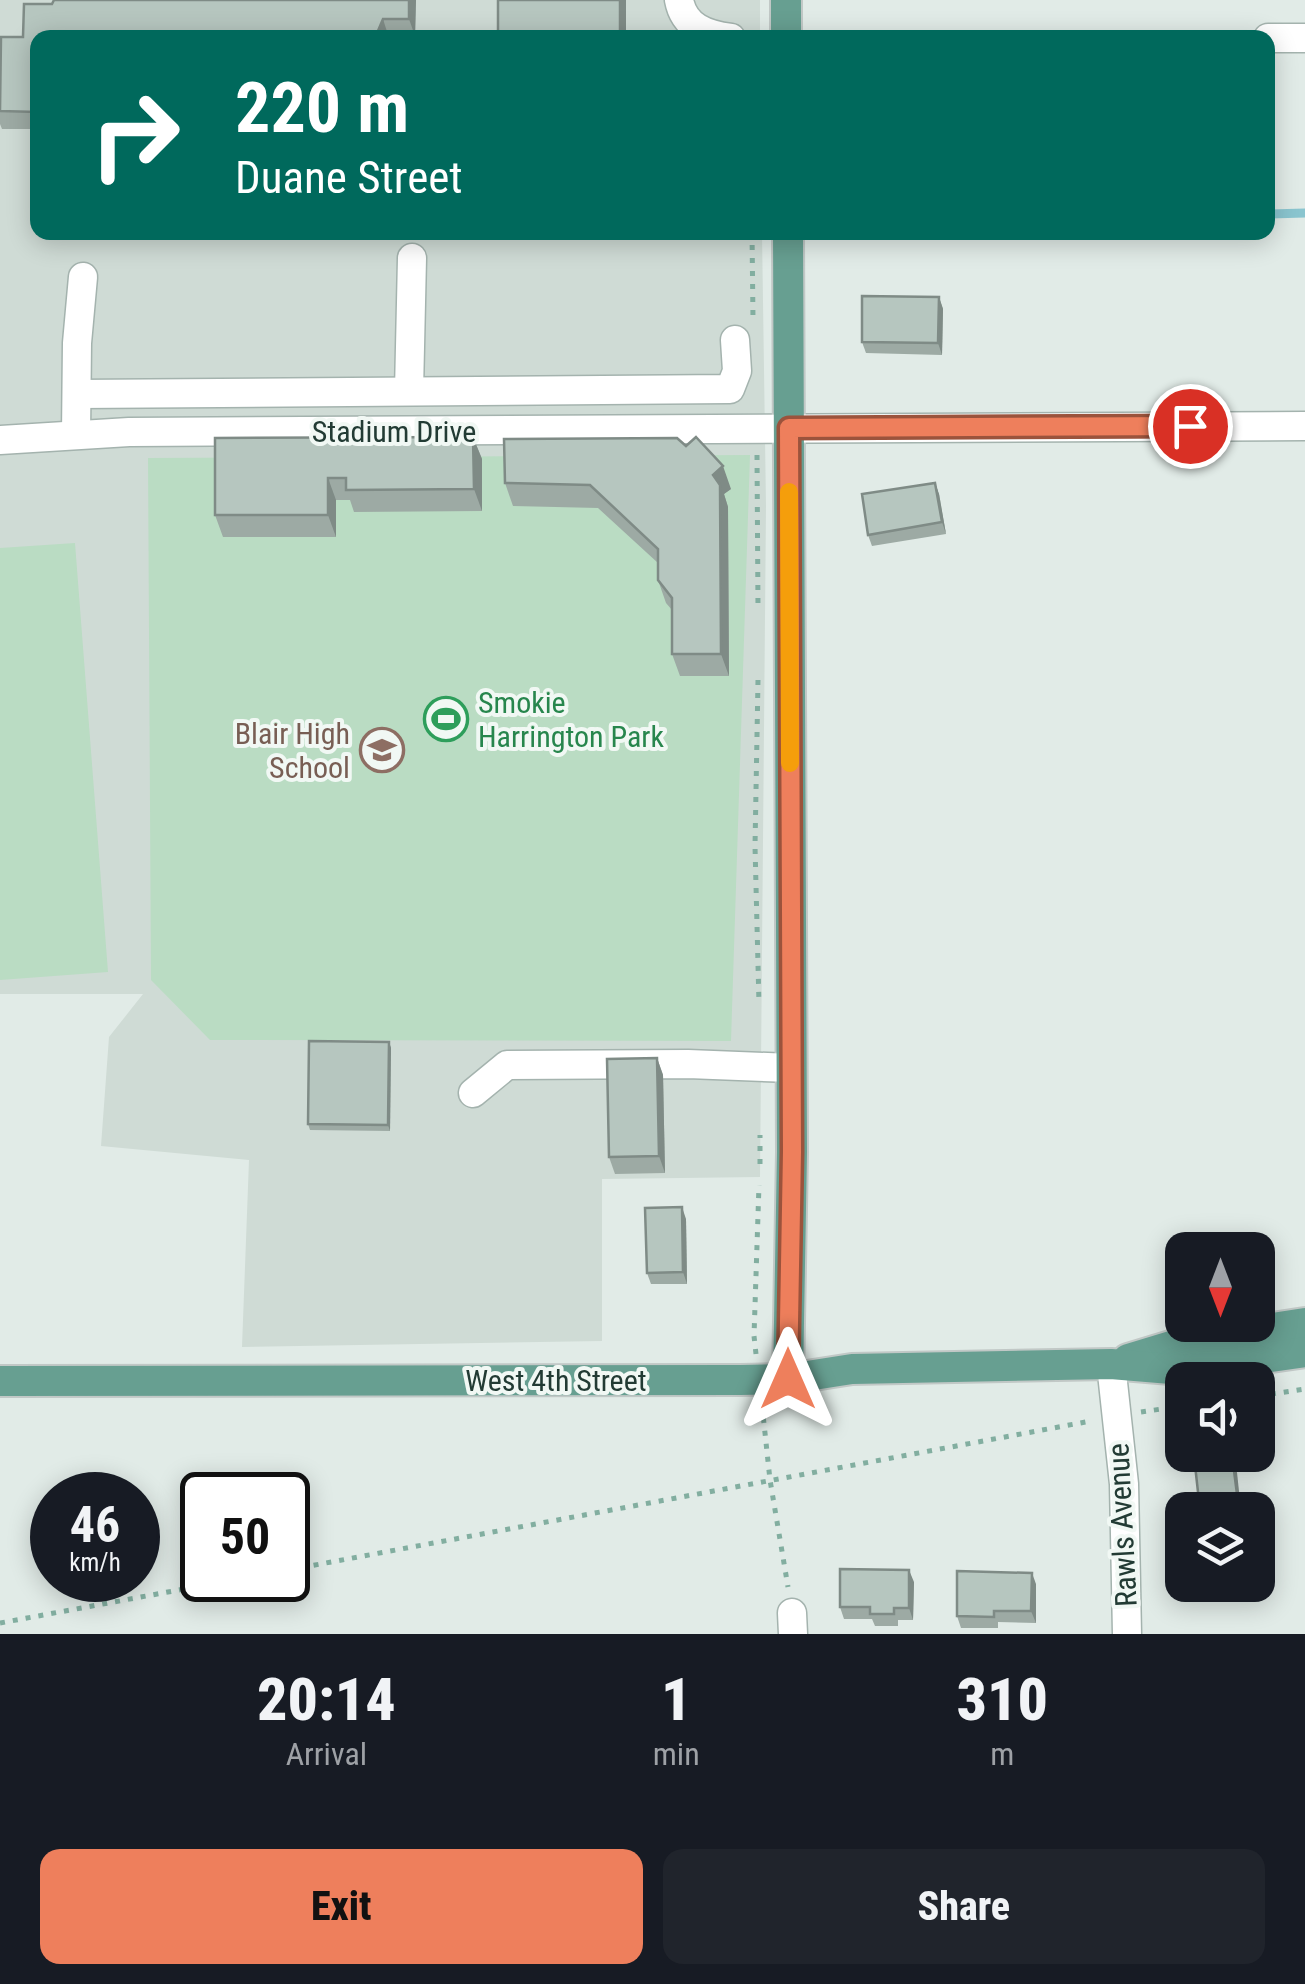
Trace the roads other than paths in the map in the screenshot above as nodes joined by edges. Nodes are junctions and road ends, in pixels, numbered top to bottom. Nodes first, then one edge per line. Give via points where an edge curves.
1 (679, 0) edge
2 (786, 0) edge
3 (703, 30) edge
4 (786, 30) edge
5 (1275, 38) edge
6 (1305, 38) edge
7 (788, 240) edge
8 (412, 258) dead end
9 (83, 277) dead end
10 (744, 332) road end
11 (409, 391) junction
12 (76, 394) junction
13 (1305, 426) edge
14 (789, 428) junction
15 (76, 434) junction
16 (0, 440) edge
17 (792, 1068) junction
18 (473, 1093) dead end
19 (1305, 1323) edge
20 (1305, 1352) edge
21 (1111, 1364) junction
22 (788, 1379) junction
23 (0, 1381) edge
24 (1127, 1634) edge

1 - 3 street via 688,22
2 - 4 main road
5 - 6 street
7 - 14 main road
8 - 11 street
9 - 12 street
10 - 11 street via 730,389
11 - 12 street
12 - 15 street
13 - 14 street, Stadium Drive
14 - 15 street, Stadium Drive
14 - 17 main road
15 - 16 street, Stadium Drive
17 - 18 street via 507,1065
17 - 22 main road
19 - 21 main road, West 4th Street via 1184,1342
20 - 21 main road, West 4th Street via 1183,1370
21 - 22 main road, West 4th Street via 852,1369
21 - 24 street, Rawls Avenue via 1124,1484
22 - 23 main road, West 4th Street

